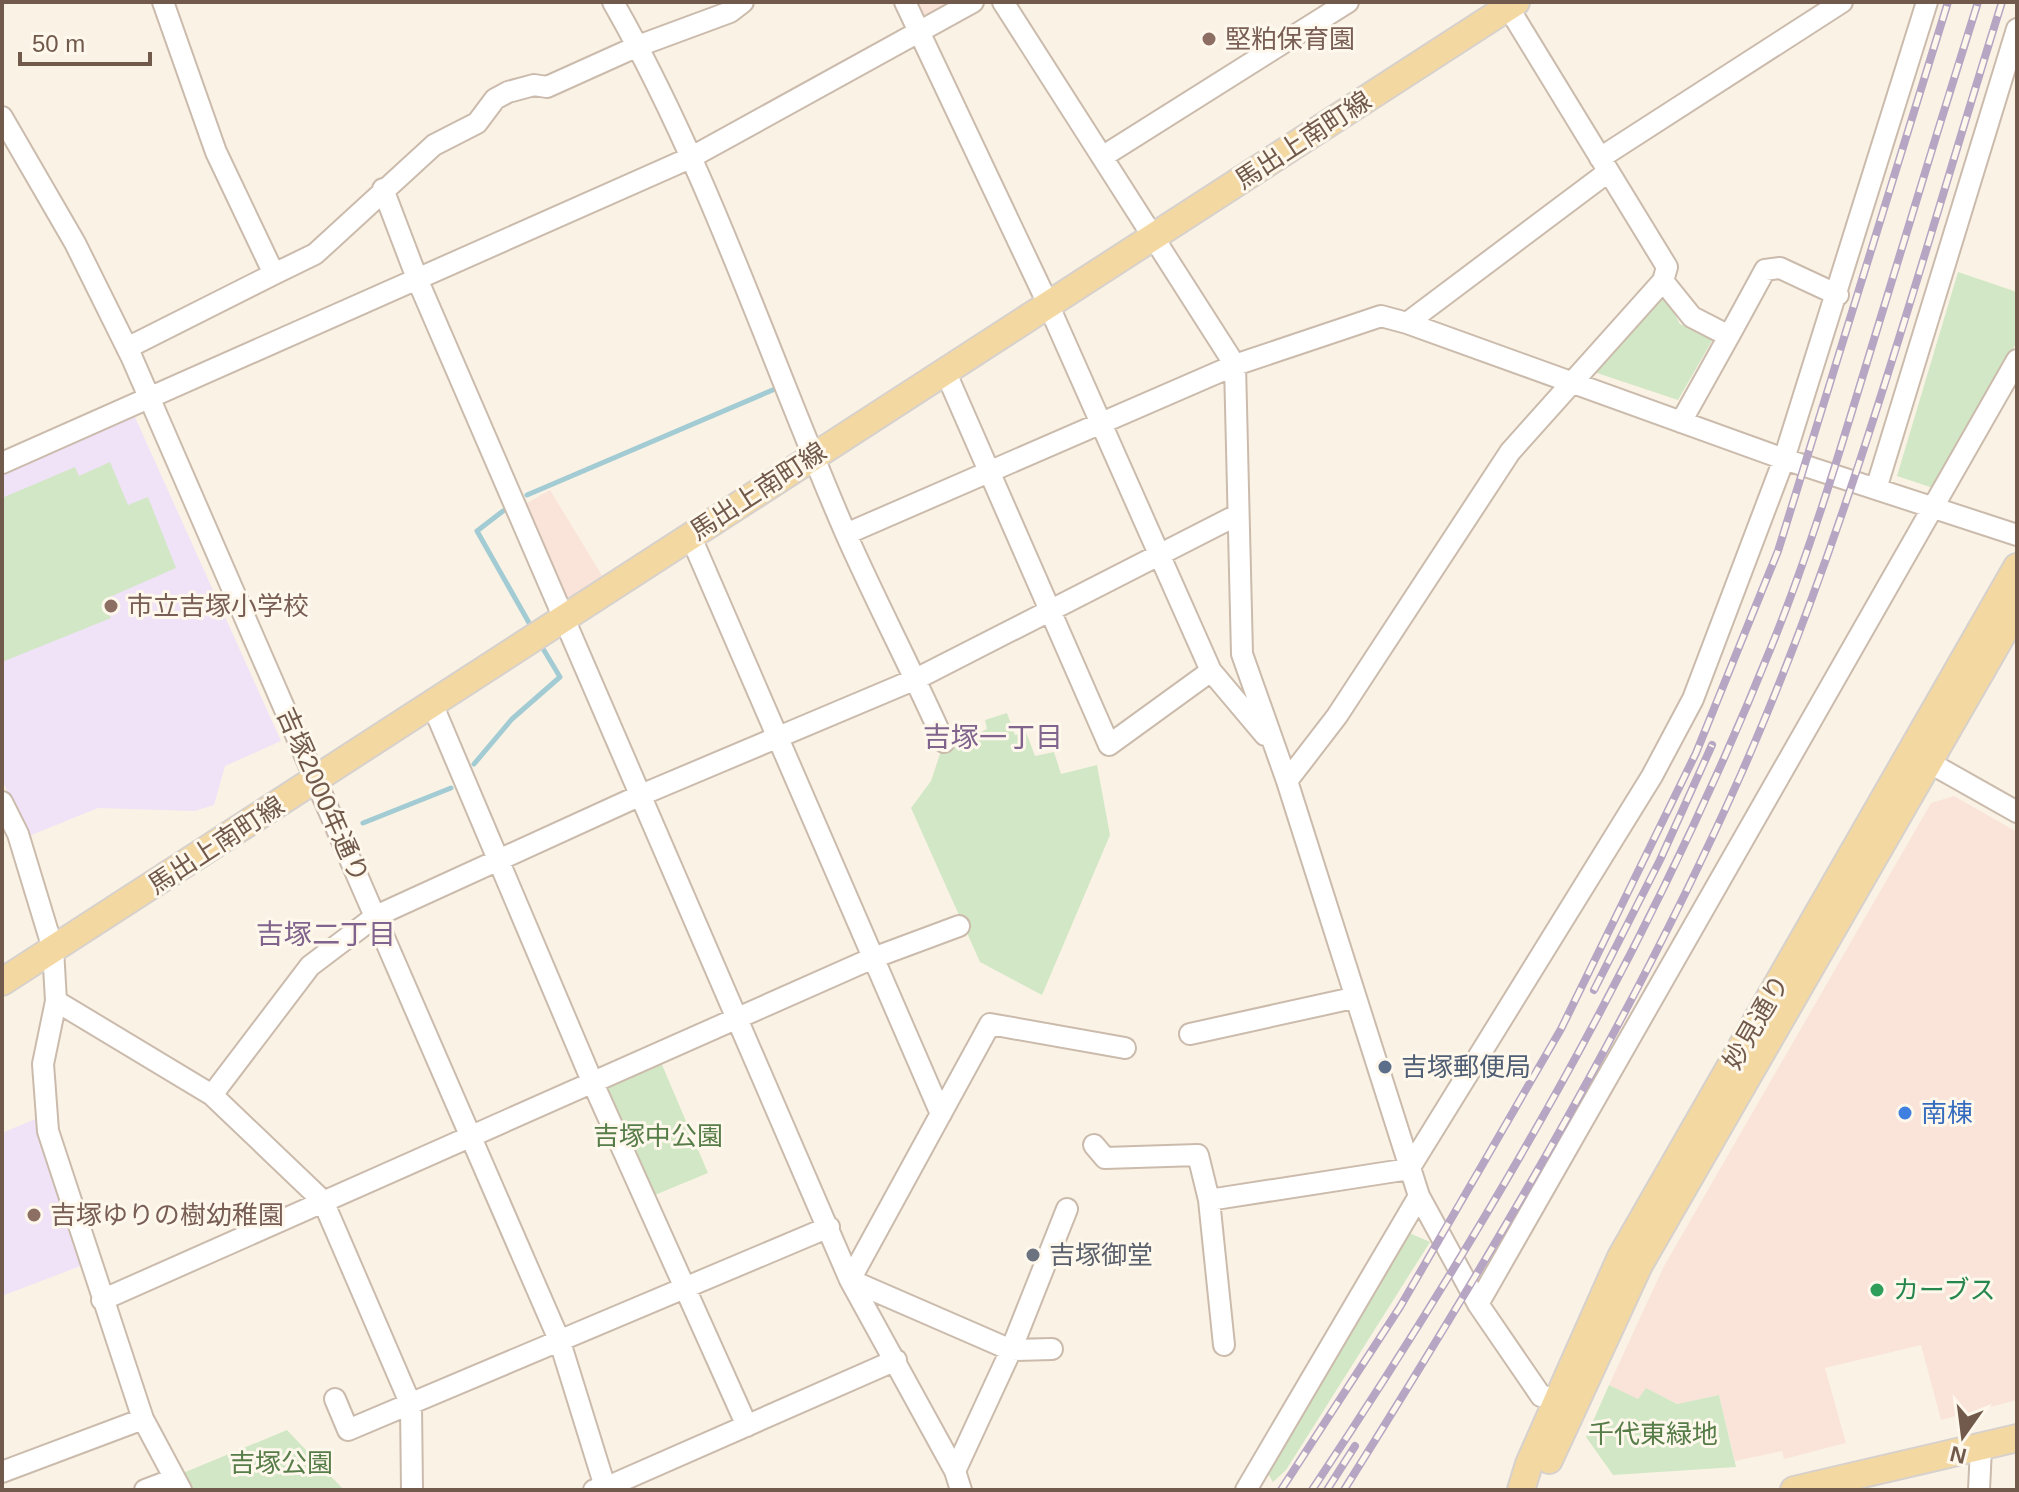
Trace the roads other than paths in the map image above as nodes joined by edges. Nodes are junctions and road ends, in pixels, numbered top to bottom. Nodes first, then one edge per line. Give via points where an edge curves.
1 (163, 2) edge
2 (613, 2) edge
3 (743, 2) edge
4 (905, 2) edge
5 (973, 2) edge
6 (1003, 2) edge
7 (1348, 2) edge
8 (1842, 2) edge
9 (1927, 2) edge
10 (1510, 4) edge
11 (2017, 29) edge
12 (919, 33) junction
13 (638, 46) junction
14 (2, 117) edge
15 (1102, 157) junction
16 (690, 158) junction
17 (1604, 165) junction
18 (383, 189) junction
19 (1154, 236) junction
20 (274, 274) junction
21 (418, 281) junction
22 (1663, 281) junction
23 (1838, 295) junction
24 (1048, 304) junction
25 (1407, 323) junction
26 (1729, 336) junction
27 (127, 348) junction
28 (2017, 360) edge
29 (1235, 365) junction
30 (946, 373) junction
31 (1571, 382) junction
32 (156, 394) junction
33 (1681, 422) junction
34 (1099, 425) junction
35 (815, 455) junction
36 (1784, 459) junction
37 (2, 463) edge
38 (988, 472) junction
39 (1876, 489) junction
40 (1934, 509) junction
41 (1237, 515) junction
42 (846, 534) junction
43 (690, 535) junction
44 (2017, 535) edge
45 (1157, 553) junction
46 (2017, 567) edge
47 (2017, 609) edge
48 (1051, 611) junction
49 (564, 616) junction
50 (1211, 671) junction
51 (916, 679) junction
52 (433, 706) junction
53 (778, 737) junction
54 (944, 742) dead end
55 (1272, 743) junction
56 (1920, 758) junction
57 (317, 780) junction
58 (1287, 781) junction
59 (641, 795) junction
60 (2, 802) edge
61 (2017, 812) edge
62 (500, 861) junction
63 (376, 916) junction
64 (959, 926) dead end
65 (53, 949) junction
66 (873, 958) junction
67 (2, 982) edge
68 (1353, 998) junction
69 (56, 1001) junction
70 (738, 1018) junction
71 (1190, 1034) dead end
72 (1125, 1048) dead end
73 (592, 1081) junction
74 (212, 1095) junction
75 (941, 1114) junction
76 (470, 1135) junction
77 (1094, 1145) dead end
78 (1409, 1169) junction
79 (1419, 1196) junction
80 (1209, 1200) junction
81 (323, 1201) junction
82 (1067, 1209) dead end
83 (829, 1227) junction
84 (850, 1280) junction
85 (686, 1288) junction
86 (102, 1300) junction
87 (1478, 1304) junction
88 (560, 1342) junction
89 (1224, 1345) dead end
90 (1052, 1349) dead end
91 (1011, 1350) junction
92 (896, 1360) junction
93 (1557, 1398) junction
94 (335, 1399) dead end
95 (411, 1405) junction
96 (143, 1419) junction
97 (747, 1426) junction
98 (2017, 1438) edge
99 (1981, 1448) junction
100 (2, 1472) edge
101 (958, 1481) edge
102 (177, 1484) edge
103 (602, 1489) edge
104 (145, 1490) edge
105 (412, 1490) edge
106 (1246, 1490) edge
107 (1521, 1490) edge
108 (1531, 1490) edge
109 (1794, 1490) edge
110 (1979, 1490) edge

1 - 20 street via 216,152
2 - 13 street
3 - 13 street via 730,12
4 - 12 street
5 - 12 street
6 - 15 street
7 - 15 street
8 - 17 street
9 - 23 street
10 - 17 street
10 - 19 main road, 馬出上南町線
11 - 39 street
12 - 16 street
12 - 24 street
13 - 16 street
13 - 18 street via 547,87 534,85 495,99 477,123 434,145
14 - 27 street, 吉塚2000年通り via 75,243
15 - 19 street
16 - 21 street
16 - 35 street
17 - 22 street via 1667,267
17 - 25 street
18 - 20 street via 315,254
18 - 21 street
19 - 24 main road, 馬出上南町線
19 - 29 street
20 - 27 street
21 - 32 street
21 - 49 street
22 - 26 street via 1692,317
22 - 31 street
23 - 26 street via 1780,268 1765,270
23 - 36 street
24 - 30 main road, 馬出上南町線
24 - 34 street
25 - 29 street via 1381,316
25 - 31 street
26 - 33 street
27 - 32 street, 吉塚2000年通り
28 - 40 street
29 - 34 street
29 - 41 street
30 - 35 main road, 馬出上南町線
30 - 38 street
31 - 33 street
31 - 58 street via 1510,452 1337,716
32 - 37 street
32 - 57 street, 吉塚2000年通り
33 - 36 street
34 - 38 street
34 - 45 street
35 - 42 street
35 - 43 main road, 馬出上南町線
36 - 39 street
36 - 78 street via 1693,699 1659,764
38 - 42 street
38 - 48 street
39 - 40 street
40 - 44 street
40 - 87 street
41 - 45 street
41 - 55 street via 1242,654
42 - 51 street
43 - 49 main road, 馬出上南町線
43 - 53 street
45 - 48 street
45 - 50 street
46 - 56 main road, 妙見通り
47 - 56 main road, 妙見通り
48 - 50 street via 1109,745
48 - 51 street
49 - 52 main road, 馬出上南町線
49 - 59 street
50 - 55 street
51 - 53 street
51 - 54 street
52 - 57 main road, 馬出上南町線
52 - 62 street
53 - 59 street
53 - 66 street
55 - 58 street
56 - 61 street
56 - 93 main road, 妙見通り via 1621,1257
56 - 108 main road, 妙見通り via 1639,1265
57 - 63 street, 吉塚2000年通り
57 - 65 main road, 馬出上南町線
58 - 68 street
59 - 62 street
59 - 70 street
60 - 65 street via 18,834
62 - 63 street
62 - 73 street
63 - 74 street via 310,966
63 - 76 street, 吉塚2000年通り
64 - 66 street
65 - 67 main road, 馬出上南町線
65 - 69 street
66 - 70 street
66 - 75 street
68 - 71 street
68 - 78 street
69 - 74 street
69 - 86 street via 43,1064 48,1131
70 - 73 street
70 - 83 street
72 - 75 street via 990,1024
73 - 76 street
73 - 85 street
74 - 81 street
75 - 84 street
76 - 81 street
76 - 88 street, 吉塚2000年通り
77 - 80 street via 1105,1158 1198,1155
78 - 79 street
78 - 80 street
79 - 87 street
79 - 106 street
80 - 89 street
81 - 86 street
81 - 95 street
82 - 91 street
83 - 84 street
83 - 85 street
84 - 91 street
84 - 92 street
85 - 88 street
85 - 97 street
86 - 96 street
87 - 93 street via 1541,1396
88 - 95 street
88 - 103 street, 吉塚2000年通り
90 - 91 street
91 - 101 street
92 - 97 street
92 - 101 street
93 - 107 main road, 妙見通り
94 - 95 street via 348,1430
95 - 105 street
96 - 100 street
96 - 102 street
97 - 103 street
98 - 99 main road
99 - 109 main road
99 - 110 street
102 - 104 street

